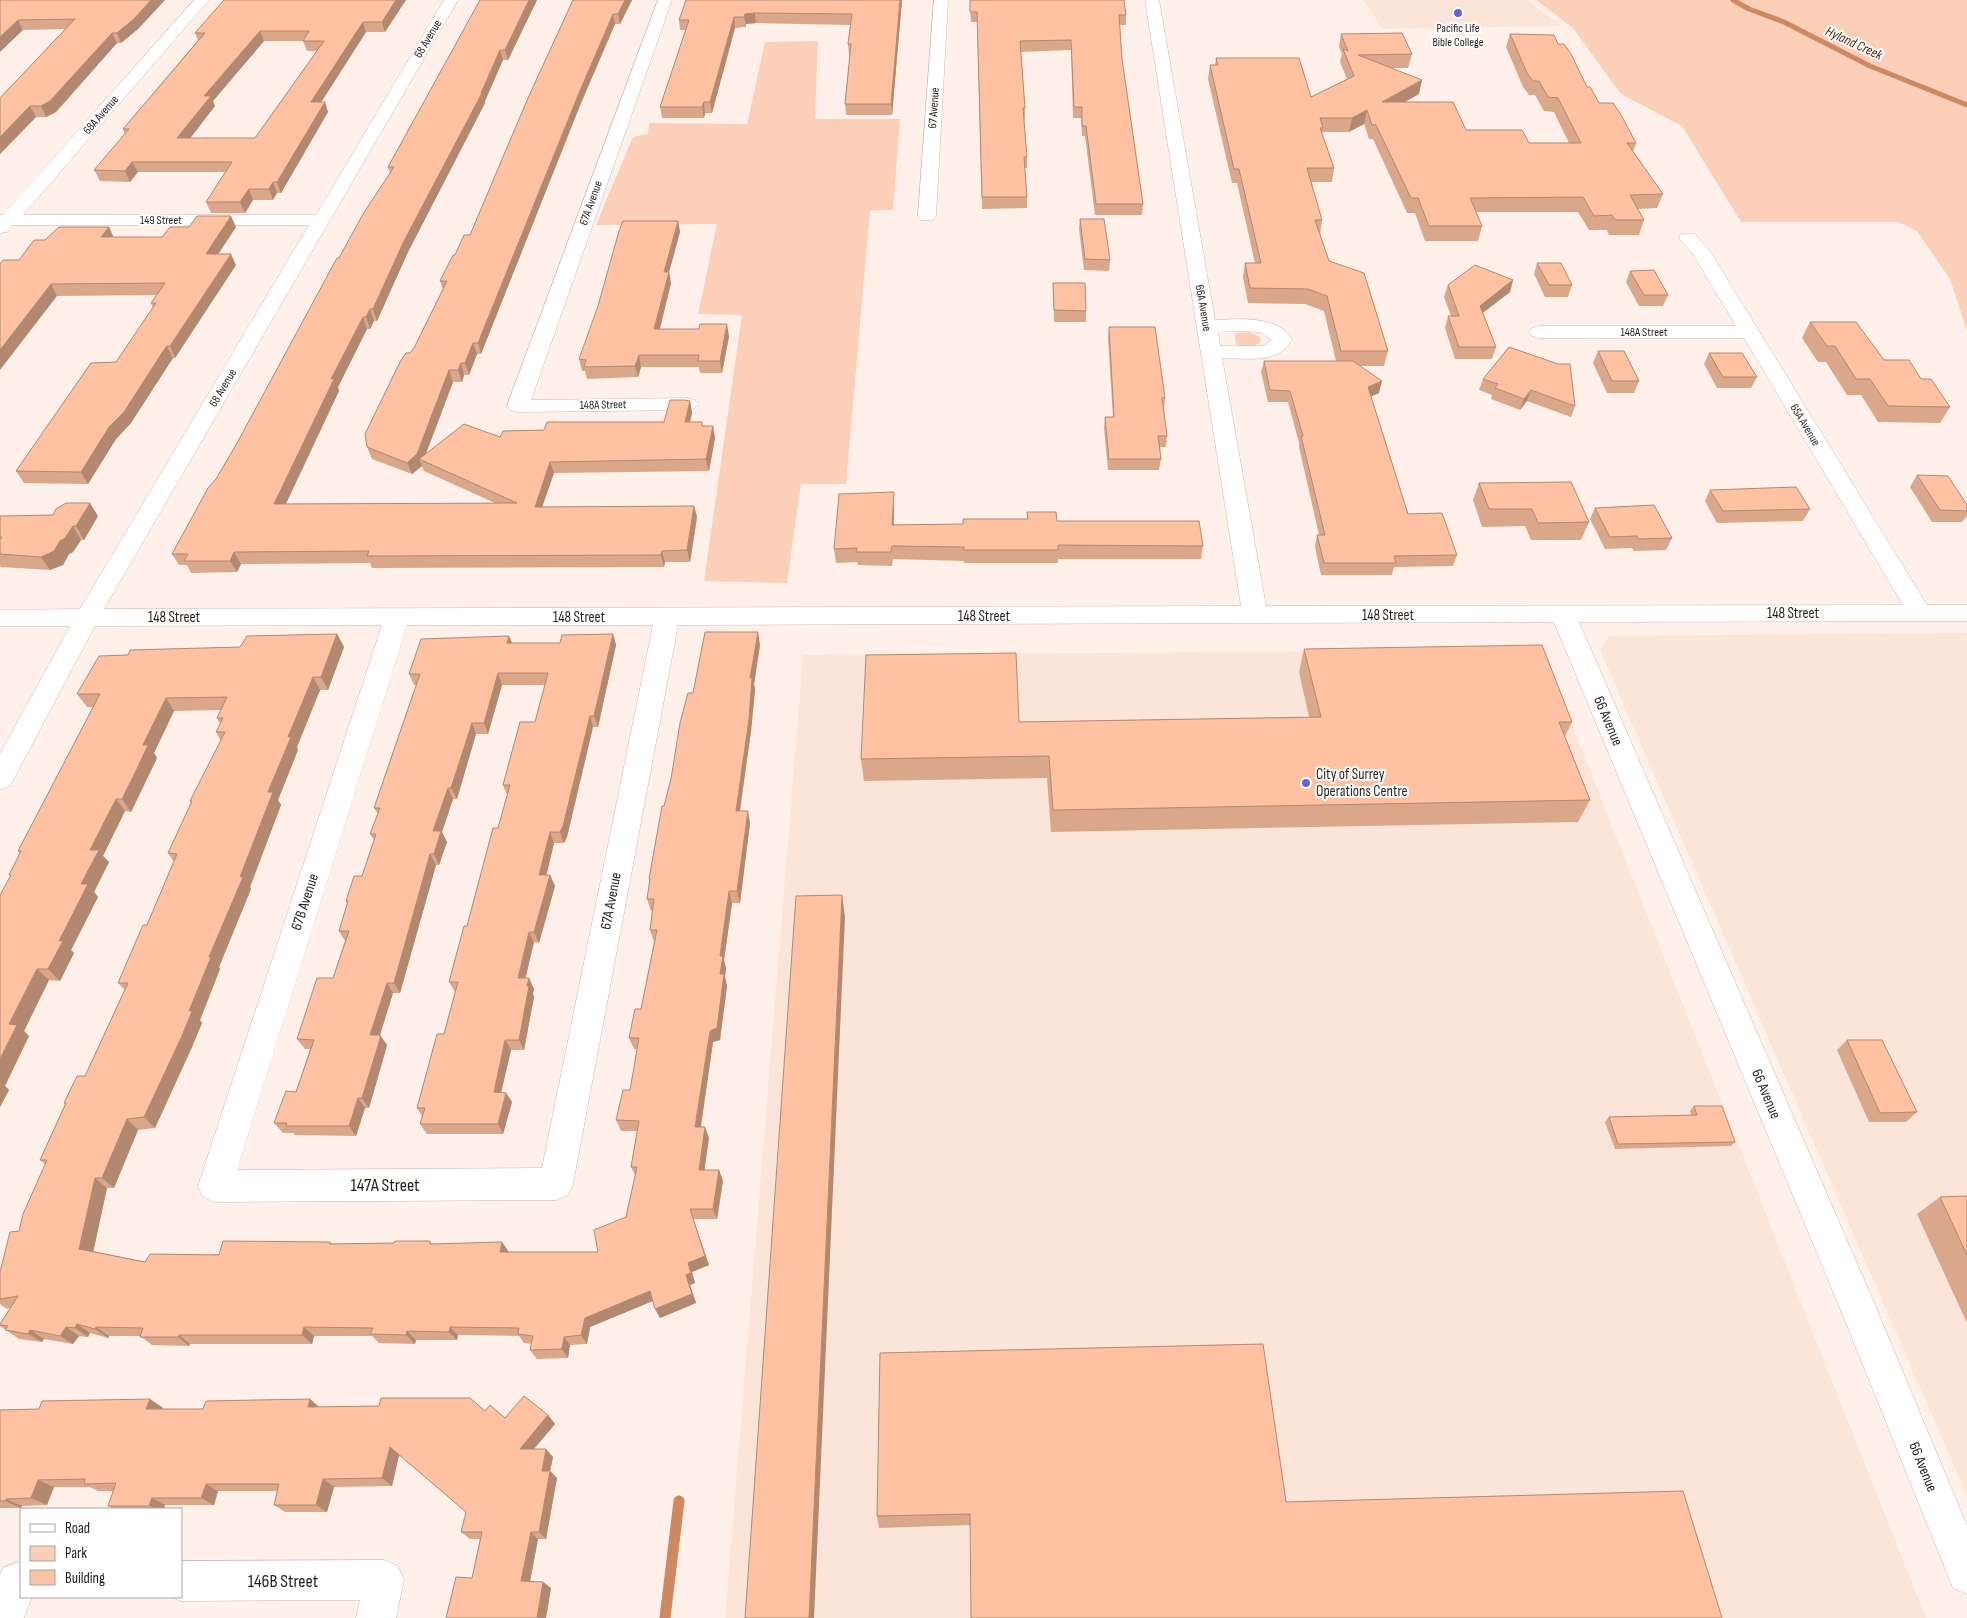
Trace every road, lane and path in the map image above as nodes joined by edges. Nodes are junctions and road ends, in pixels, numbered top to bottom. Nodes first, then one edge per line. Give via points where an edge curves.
1 (202, 0) edge
2 (451, 0) edge
3 (665, 0) edge
4 (941, 0) edge
5 (1152, 0) edge
6 (927, 216) dead end
7 (322, 220) junction
8 (3, 223) edge
9 (1688, 238) dead end
10 (1207, 326) junction
11 (1539, 332) dead end
12 (1749, 332) junction
13 (1211, 352) junction
14 (688, 404) edge
15 (518, 406) joint
16 (1920, 613) junction
17 (1967, 613) edge
18 (1563, 614) junction
19 (1255, 615) junction
20 (397, 617) junction
21 (667, 617) junction
22 (0, 618) edge
23 (87, 618) junction
24 (0, 779) edge
25 (556, 1184) joint
26 (215, 1186) joint
27 (1967, 1574) edge
28 (182, 1581) edge
29 (13, 1582) edge
30 (4, 1618) edge
31 (376, 1618) edge

1 - 8 street, 68A Avenue
2 - 7 street, 68 Avenue
3 - 15 street, 67A Avenue
4 - 6 street, 67 Avenue
5 - 10 street, 66A Avenue
7 - 8 street, 149 Street
7 - 23 street, 68 Avenue
9 - 12 street, 65A Avenue via 1701,251
10 - 13 street, 66A Avenue
10 - 13 street via 1263,327 1276,332 1282,340 1278,347 1267,352
11 - 12 street, 148A Street
12 - 16 street, 65A Avenue
13 - 19 street, 66A Avenue
14 - 15 street, 148A Street
16 - 17 street, 148 Street
16 - 18 street, 148 Street
18 - 19 street, 148 Street
18 - 27 street, 66 Avenue
19 - 21 street, 148 Street
20 - 21 street, 148 Street
20 - 23 street, 148 Street
20 - 26 street, 67B Avenue
21 - 25 street, 67A Avenue
22 - 23 street, 148 Street
23 - 24 street, 68 Avenue
25 - 26 street, 147A Street
28 - 31 street, 146B Street via 384,1580
29 - 30 street

